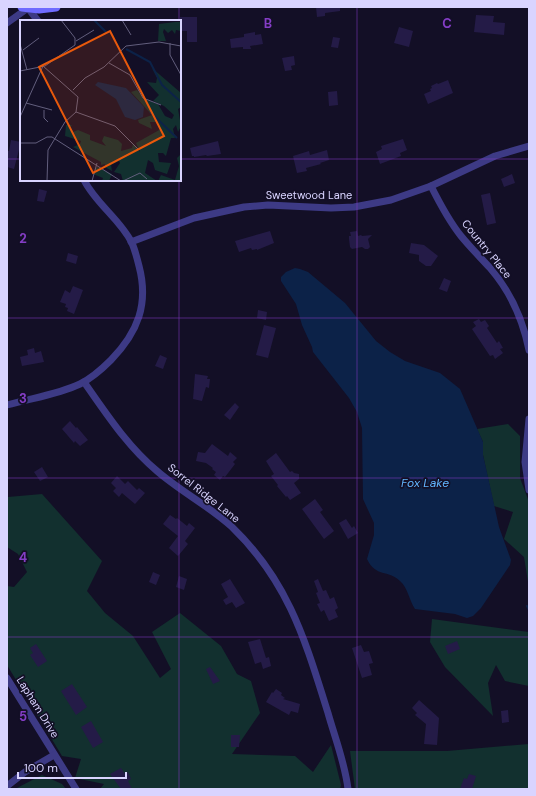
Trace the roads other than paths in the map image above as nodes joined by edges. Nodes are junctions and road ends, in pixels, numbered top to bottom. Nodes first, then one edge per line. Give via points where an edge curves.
1 (56, 7) edge
2 (25, 8) edge
3 (37, 20) edge
4 (7, 23) edge
5 (529, 146) edge
6 (85, 181) edge
7 (431, 186) junction
8 (131, 242) junction
9 (529, 350) edge
10 (84, 382) junction
11 (7, 405) edge
12 (529, 419) edge
13 (529, 490) edge
14 (7, 678) edge
15 (54, 755) junction
16 (7, 786) edge
17 (76, 789) edge
18 (348, 789) edge

1 - 2 main road
2 - 3 street
2 - 4 street
5 - 7 street, Sweetwood Lane via 495,156
6 - 8 street
7 - 8 street, Sweetwood Lane via 391,200 354,207 244,207 194,218
7 - 9 street, Country Place via 455,228 490,268 510,297 522,323
8 - 10 street via 141,274 143,301 140,315 119,352
10 - 11 street via 67,390
10 - 18 street, Sorrel Ridge Lane via 114,424 148,463 172,484 231,526 276,581 297,621 309,652 341,757
12 - 13 street via 525,462
14 - 15 street, Lapham Drive
15 - 16 street
15 - 17 street, Lapham Drive

